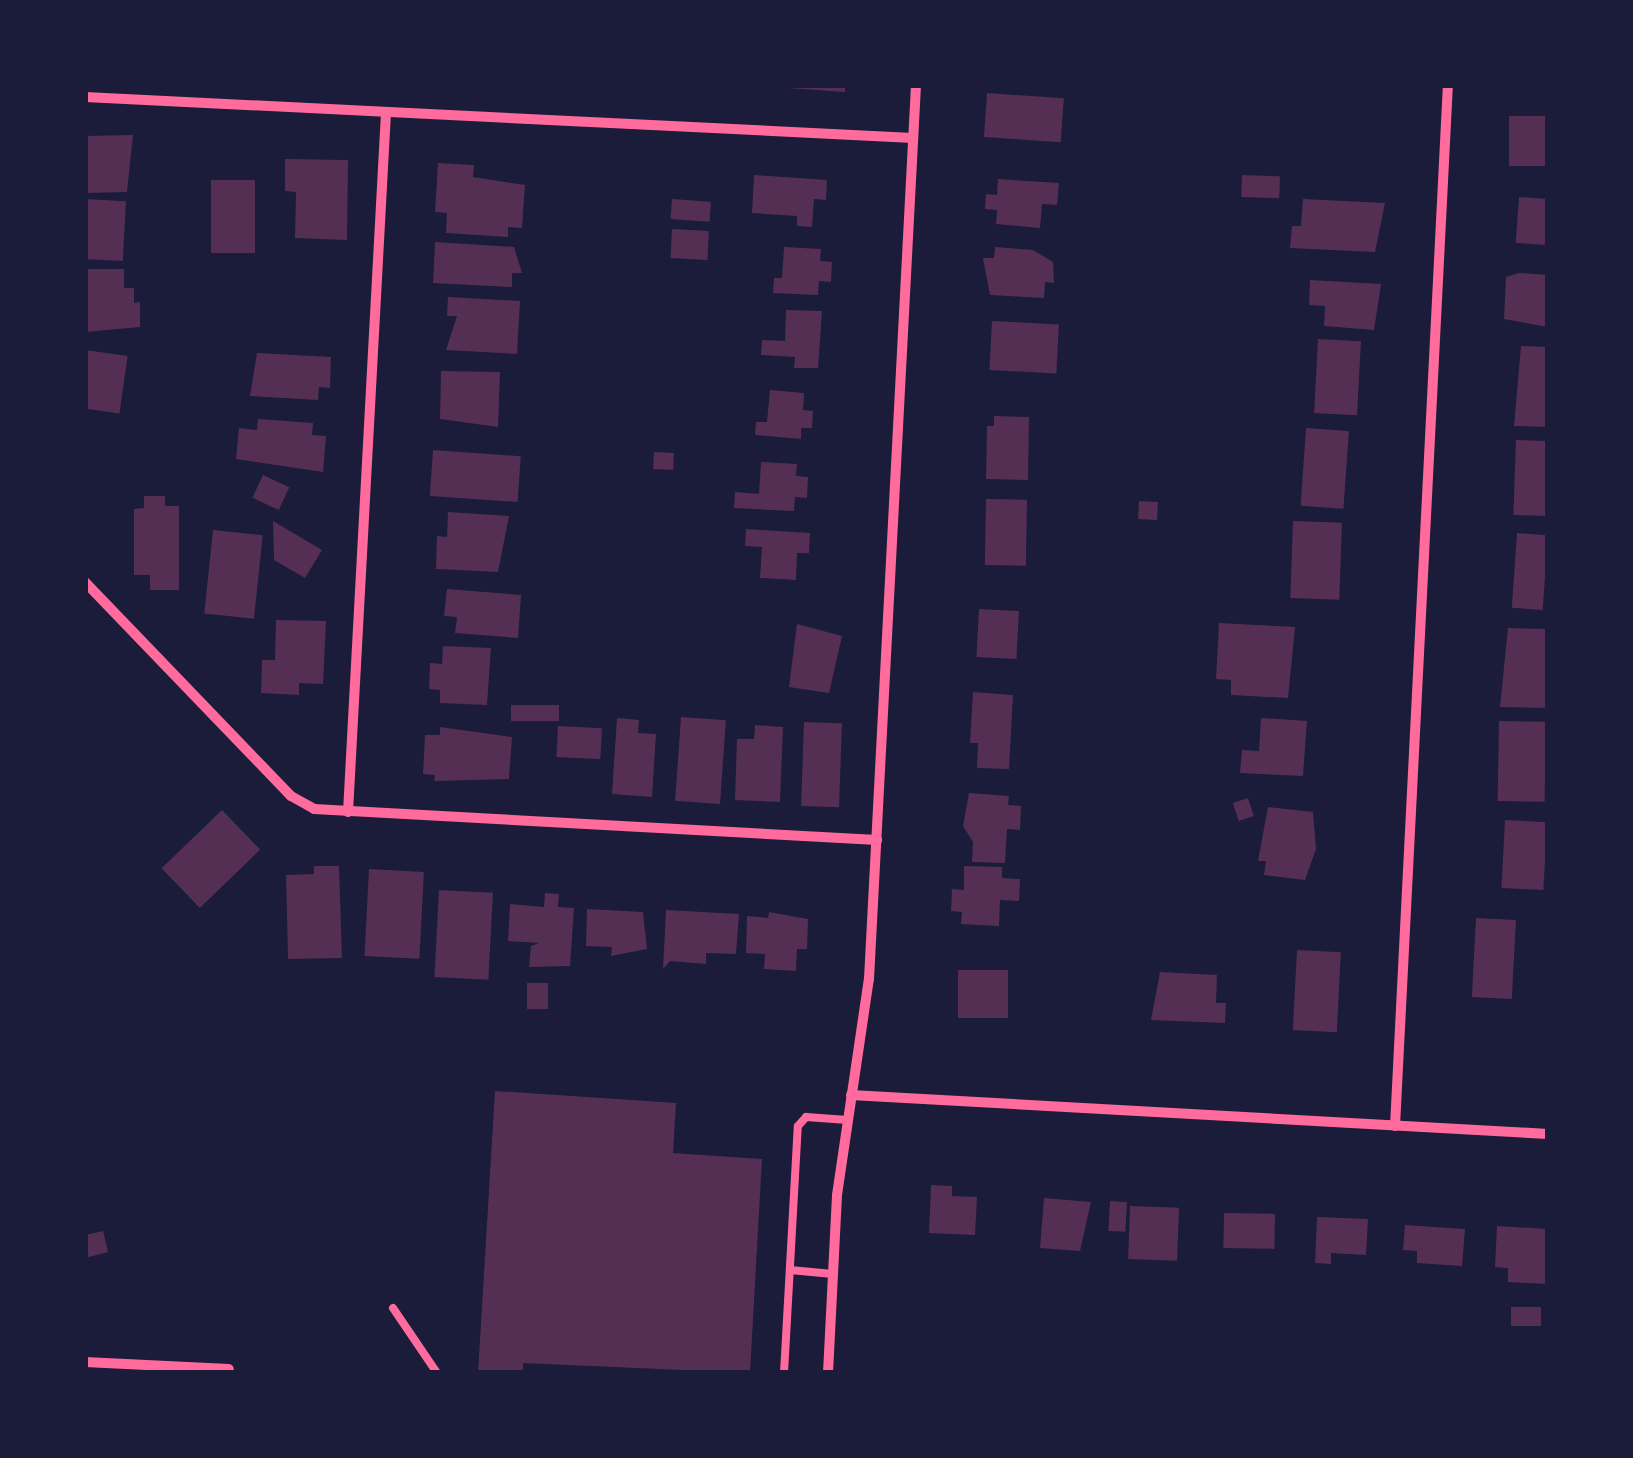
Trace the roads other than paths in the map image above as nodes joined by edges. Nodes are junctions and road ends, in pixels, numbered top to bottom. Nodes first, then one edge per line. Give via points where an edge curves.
1 (916, 85) edge
2 (1448, 85) edge
3 (85, 97) edge
4 (386, 112) junction
5 (913, 138) junction
6 (85, 582) edge
7 (348, 812) junction
8 (877, 840) junction
9 (852, 1096) junction
10 (848, 1120) junction
11 (1395, 1126) junction
12 (1548, 1134) edge
13 (790, 1270) junction
14 (833, 1274) junction
15 (393, 1308) dead end
16 (85, 1362) edge
17 (229, 1368) dead end
18 (438, 1373) edge
19 (784, 1373) edge
20 (828, 1373) edge

1 - 5 street
2 - 11 street
3 - 4 street
4 - 5 street
4 - 7 street
5 - 8 street
6 - 7 street via 290,796 314,809
7 - 8 street
8 - 9 street via 869,980
9 - 10 street
9 - 11 street
10 - 13 lane via 806,1116 798,1126
10 - 14 street
11 - 12 street
13 - 14 lane
13 - 19 lane
14 - 20 street
15 - 18 lane
16 - 17 street

